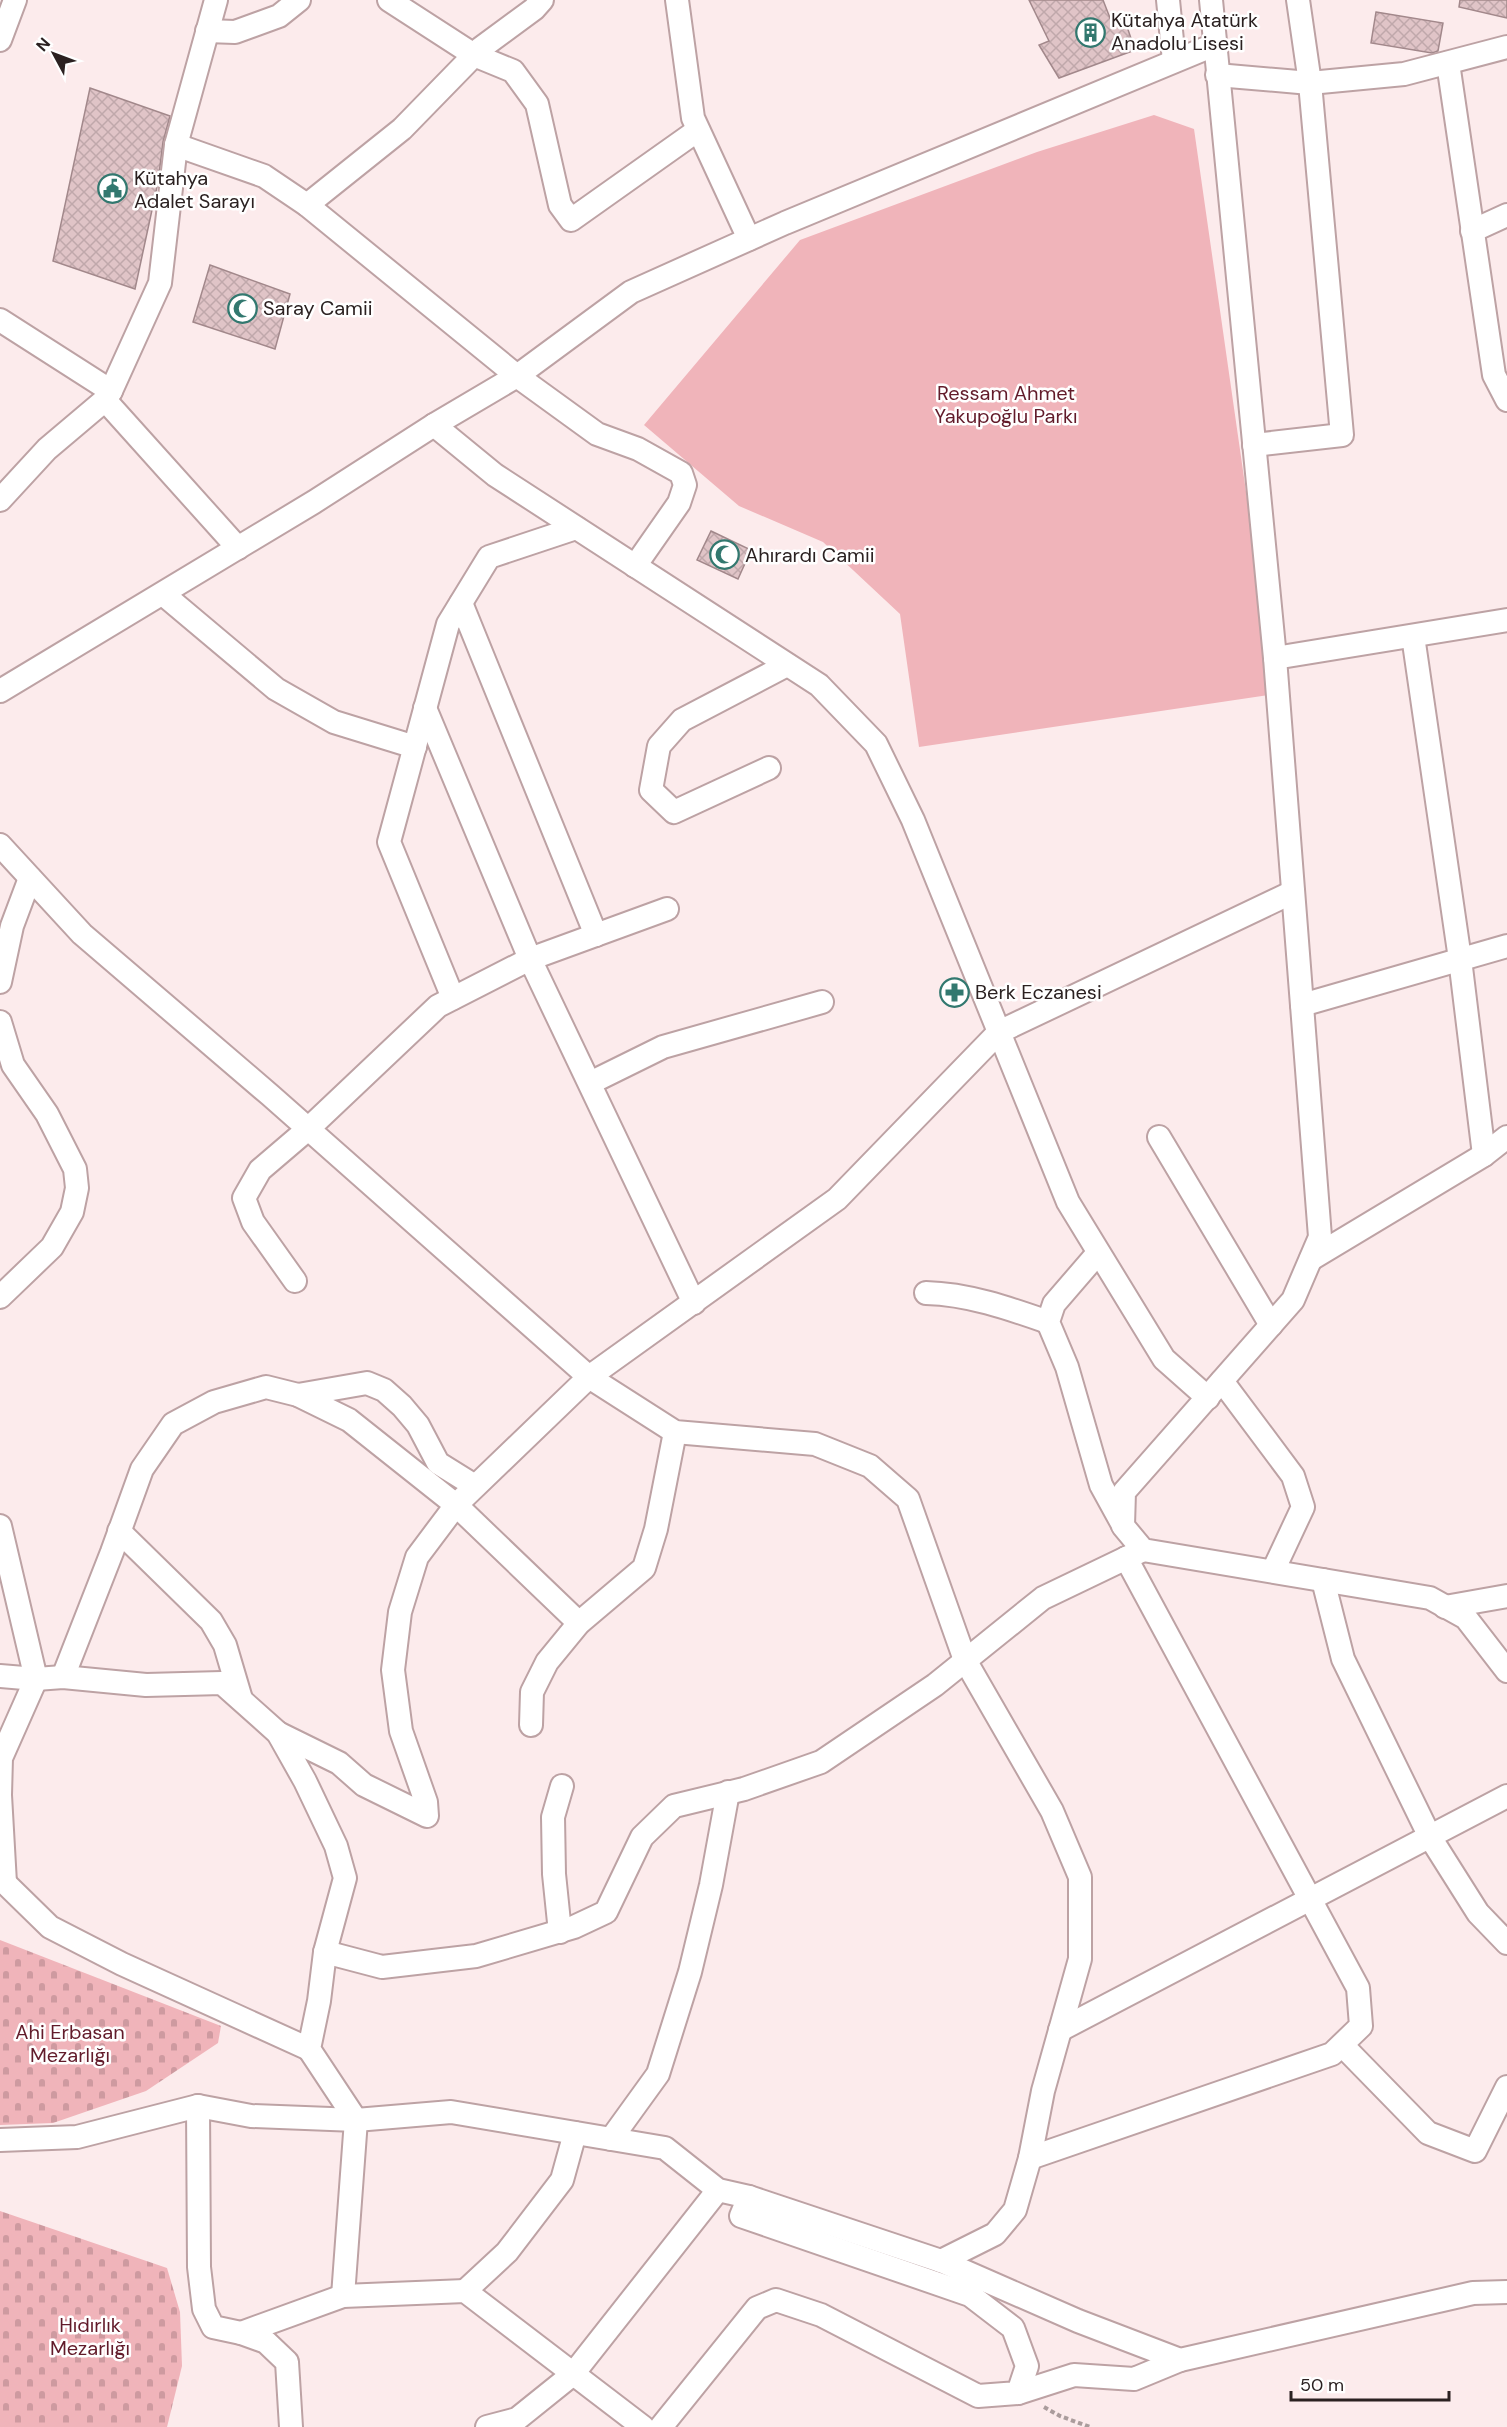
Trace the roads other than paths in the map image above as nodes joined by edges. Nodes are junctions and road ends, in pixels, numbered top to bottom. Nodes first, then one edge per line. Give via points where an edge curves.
1 (15, 0) edge
2 (216, 0) edge
3 (299, 0) edge
4 (389, 0) edge
5 (542, 0) edge
6 (677, 0) edge
7 (1168, 0) edge
8 (1211, 0) edge
9 (1298, 0) edge
10 (207, 31) junction
11 (0, 40) edge
12 (1214, 45) junction
13 (1507, 48) edge
14 (474, 55) junction
15 (1174, 61) junction
16 (1448, 63) junction
17 (1217, 75) junction
18 (1310, 83) junction
19 (698, 130) junction
20 (176, 145) junction
21 (307, 205) junction
22 (1507, 215) edge
23 (1472, 231) junction
24 (749, 239) junction
25 (0, 320) edge
26 (517, 376) junction
27 (108, 396) junction
28 (1507, 400) edge
29 (434, 425) junction
30 (1254, 445) junction
31 (0, 500) edge
32 (576, 528) junction
33 (238, 548) junction
34 (635, 566) junction
35 (163, 594) junction
36 (461, 603) junction
37 (1507, 620) edge
38 (1413, 636) junction
39 (1275, 658) junction
40 (787, 665) junction
41 (0, 691) edge
42 (425, 708) junction
43 (415, 747) junction
44 (769, 768) dead end
45 (0, 845) edge
46 (30, 878) junction
47 (1293, 892) junction
48 (667, 909) dead end
49 (596, 935) junction
50 (1507, 946) edge
51 (530, 959) junction
52 (1460, 959) junction
53 (0, 982) edge
54 (453, 998) junction
55 (822, 1002) dead end
56 (1302, 1005) junction
57 (0, 1022) edge
58 (999, 1032) junction
59 (7, 1066) edge
60 (590, 1083) junction
61 (308, 1129) junction
62 (1159, 1137) dead end
63 (1507, 1137) edge
64 (1484, 1155) junction
65 (1098, 1253) junction
66 (1311, 1259) junction
67 (295, 1281) dead end
68 (3, 1291) edge
69 (926, 1293) dead end
70 (694, 1303) junction
71 (1048, 1322) junction
72 (1271, 1325) junction
73 (589, 1377) junction
74 (1215, 1389) junction
75 (298, 1395) junction
76 (675, 1432) junction
77 (476, 1486) junction
78 (456, 1505) junction
79 (0, 1526) edge
80 (1123, 1526) junction
81 (119, 1532) junction
82 (1134, 1554) junction
83 (1273, 1572) junction
84 (1323, 1580) junction
85 (1507, 1596) edge
86 (1445, 1607) junction
87 (579, 1623) junction
88 (965, 1660) junction
89 (1507, 1671) edge
90 (0, 1676) edge
91 (63, 1677) junction
92 (36, 1679) junction
93 (242, 1700) junction
94 (531, 1725) dead end
95 (278, 1733) junction
96 (562, 1786) dead end
97 (728, 1792) junction
98 (1507, 1796) edge
99 (1430, 1837) junction
100 (3, 1878) edge
101 (1310, 1899) junction
102 (560, 1932) junction
103 (1507, 1943) edge
104 (325, 1952) junction
105 (1060, 2030) junction
106 (1342, 2045) junction
107 (309, 2049) junction
108 (1507, 2087) edge
109 (198, 2106) junction
110 (356, 2120) junction
111 (575, 2133) junction
112 (611, 2139) junction
113 (0, 2140) edge
114 (1030, 2158) junction
115 (718, 2190) junction
116 (749, 2197) junction
117 (941, 2261) junction
118 (465, 2292) junction
119 (1507, 2292) edge
120 (343, 2296) junction
121 (241, 2333) junction
122 (1180, 2360) junction
123 (573, 2374) junction
124 (1018, 2393) junction
125 (291, 2427) edge
126 (487, 2427) edge
127 (643, 2427) edge
128 (661, 2427) edge

1 - 11 street
2 - 10 street
3 - 10 street via 279,16 236,32
4 - 14 street
5 - 14 street
6 - 19 street via 693,118
7 - 15 street
8 - 12 street
9 - 18 street
10 - 20 street
12 - 15 street
12 - 17 street
13 - 16 street
14 - 19 street via 513,71 537,104 560,205 572,220
14 - 21 street via 402,129
15 - 24 street
16 - 18 street via 1404,74
16 - 23 street
17 - 18 street
17 - 30 street
18 - 30 street via 1342,435
19 - 24 street
20 - 21 street via 264,176
20 - 27 street via 160,283
21 - 26 street
22 - 23 street
23 - 28 street via 1494,375
24 - 26 street via 631,292
25 - 27 street
26 - 29 street
26 - 34 street via 597,434 638,449 681,473 685,485 679,503
27 - 31 street via 47,449
27 - 33 street
29 - 32 street via 495,475
29 - 33 street
30 - 39 street
32 - 34 street
32 - 36 street via 489,557
33 - 35 street
34 - 40 street
35 - 41 street
35 - 43 street via 276,689 334,722
36 - 42 street via 447,624
36 - 49 street
37 - 38 street
38 - 39 street
38 - 52 street
39 - 47 street
40 - 44 street via 682,720 659,746 651,790 674,812
40 - 58 street via 819,685 876,744 913,820
42 - 43 street
42 - 51 street
43 - 54 street via 389,842
45 - 46 street
46 - 53 street via 12,926
46 - 61 street via 82,934
47 - 56 street
47 - 58 street
48 - 49 street
49 - 51 street
50 - 52 street
51 - 54 street
51 - 60 street
52 - 56 street
52 - 64 street
54 - 61 street via 438,1006
55 - 60 street via 663,1047
56 - 66 street via 1320,1237
57 - 59 street
58 - 65 street via 1068,1202
58 - 70 street via 837,1199
59 - 68 street via 47,1114 75,1169 77,1188 72,1212 52,1247
60 - 70 street
61 - 67 street via 260,1170 244,1198 253,1222
61 - 73 street
62 - 72 street
63 - 64 street
64 - 66 street
65 - 71 street via 1054,1304
65 - 74 street via 1164,1359
66 - 72 street via 1293,1300
69 - 71 street via 949,1294 1005,1307
70 - 73 street
71 - 80 street via 1067,1367 1101,1485
72 - 74 street
73 - 76 street
73 - 77 street
74 - 80 street via 1124,1492
74 - 83 street via 1293,1476 1303,1507
75 - 77 street via 367,1383 384,1390 418,1425 438,1464
75 - 78 street via 349,1420
75 - 81 street via 266,1387 214,1402 173,1424 141,1468
76 - 87 street via 656,1529 644,1568
76 - 88 street via 815,1444 870,1466 908,1499
77 - 78 street
78 - 87 street
78 - 95 street via 417,1557 400,1612 393,1670 401,1731 426,1802 427,1816 364,1785 339,1763
79 - 92 street
80 - 82 street
81 - 91 street
81 - 93 street via 211,1621 225,1645
82 - 83 street
82 - 88 street via 1043,1598
82 - 101 street
83 - 84 street
84 - 86 street via 1430,1598
84 - 99 street via 1343,1659
85 - 86 street
86 - 89 street via 1466,1618
87 - 94 street via 547,1662 532,1692
88 - 97 street via 822,1762
88 - 105 street via 1052,1811 1080,1877 1080,1959
90 - 92 street
91 - 92 street
91 - 93 street via 147,1685 222,1683
92 - 100 street via 1,1758
93 - 95 street
95 - 104 street via 336,1846 345,1878
96 - 102 street via 553,1817
97 - 102 street via 674,1806 642,1837 606,1912
97 - 112 street via 693,1961 658,2074
98 - 99 street
99 - 101 street
99 - 103 street via 1478,1913
100 - 107 street via 50,1927
101 - 105 street
101 - 106 street via 1358,1988 1361,2026
102 - 104 street via 476,1956 382,1967
104 - 107 street
105 - 114 street
106 - 108 street via 1428,2133 1476,2151
106 - 114 street via 1332,2054
107 - 110 street
109 - 110 street via 251,2116
109 - 113 street via 77,2137
109 - 121 street via 199,2267 204,2309 213,2327
110 - 111 street via 451,2112
110 - 120 street
111 - 112 street
111 - 118 street via 562,2180 507,2252
112 - 115 street via 665,2148
114 - 117 street via 1015,2210 995,2234
115 - 116 street
115 - 123 street
116 - 117 street
116 - 124 street via 741,2216 970,2295 1013,2328 1027,2366
117 - 122 street via 1078,2321
118 - 120 street
118 - 123 street
119 - 122 street via 1473,2293
120 - 121 street
121 - 125 street via 266,2342 287,2362
122 - 124 street via 1134,2379 1074,2375
123 - 126 street via 517,2419
123 - 127 street
124 - 128 street via 978,2396 821,2315 776,2300 757,2308

